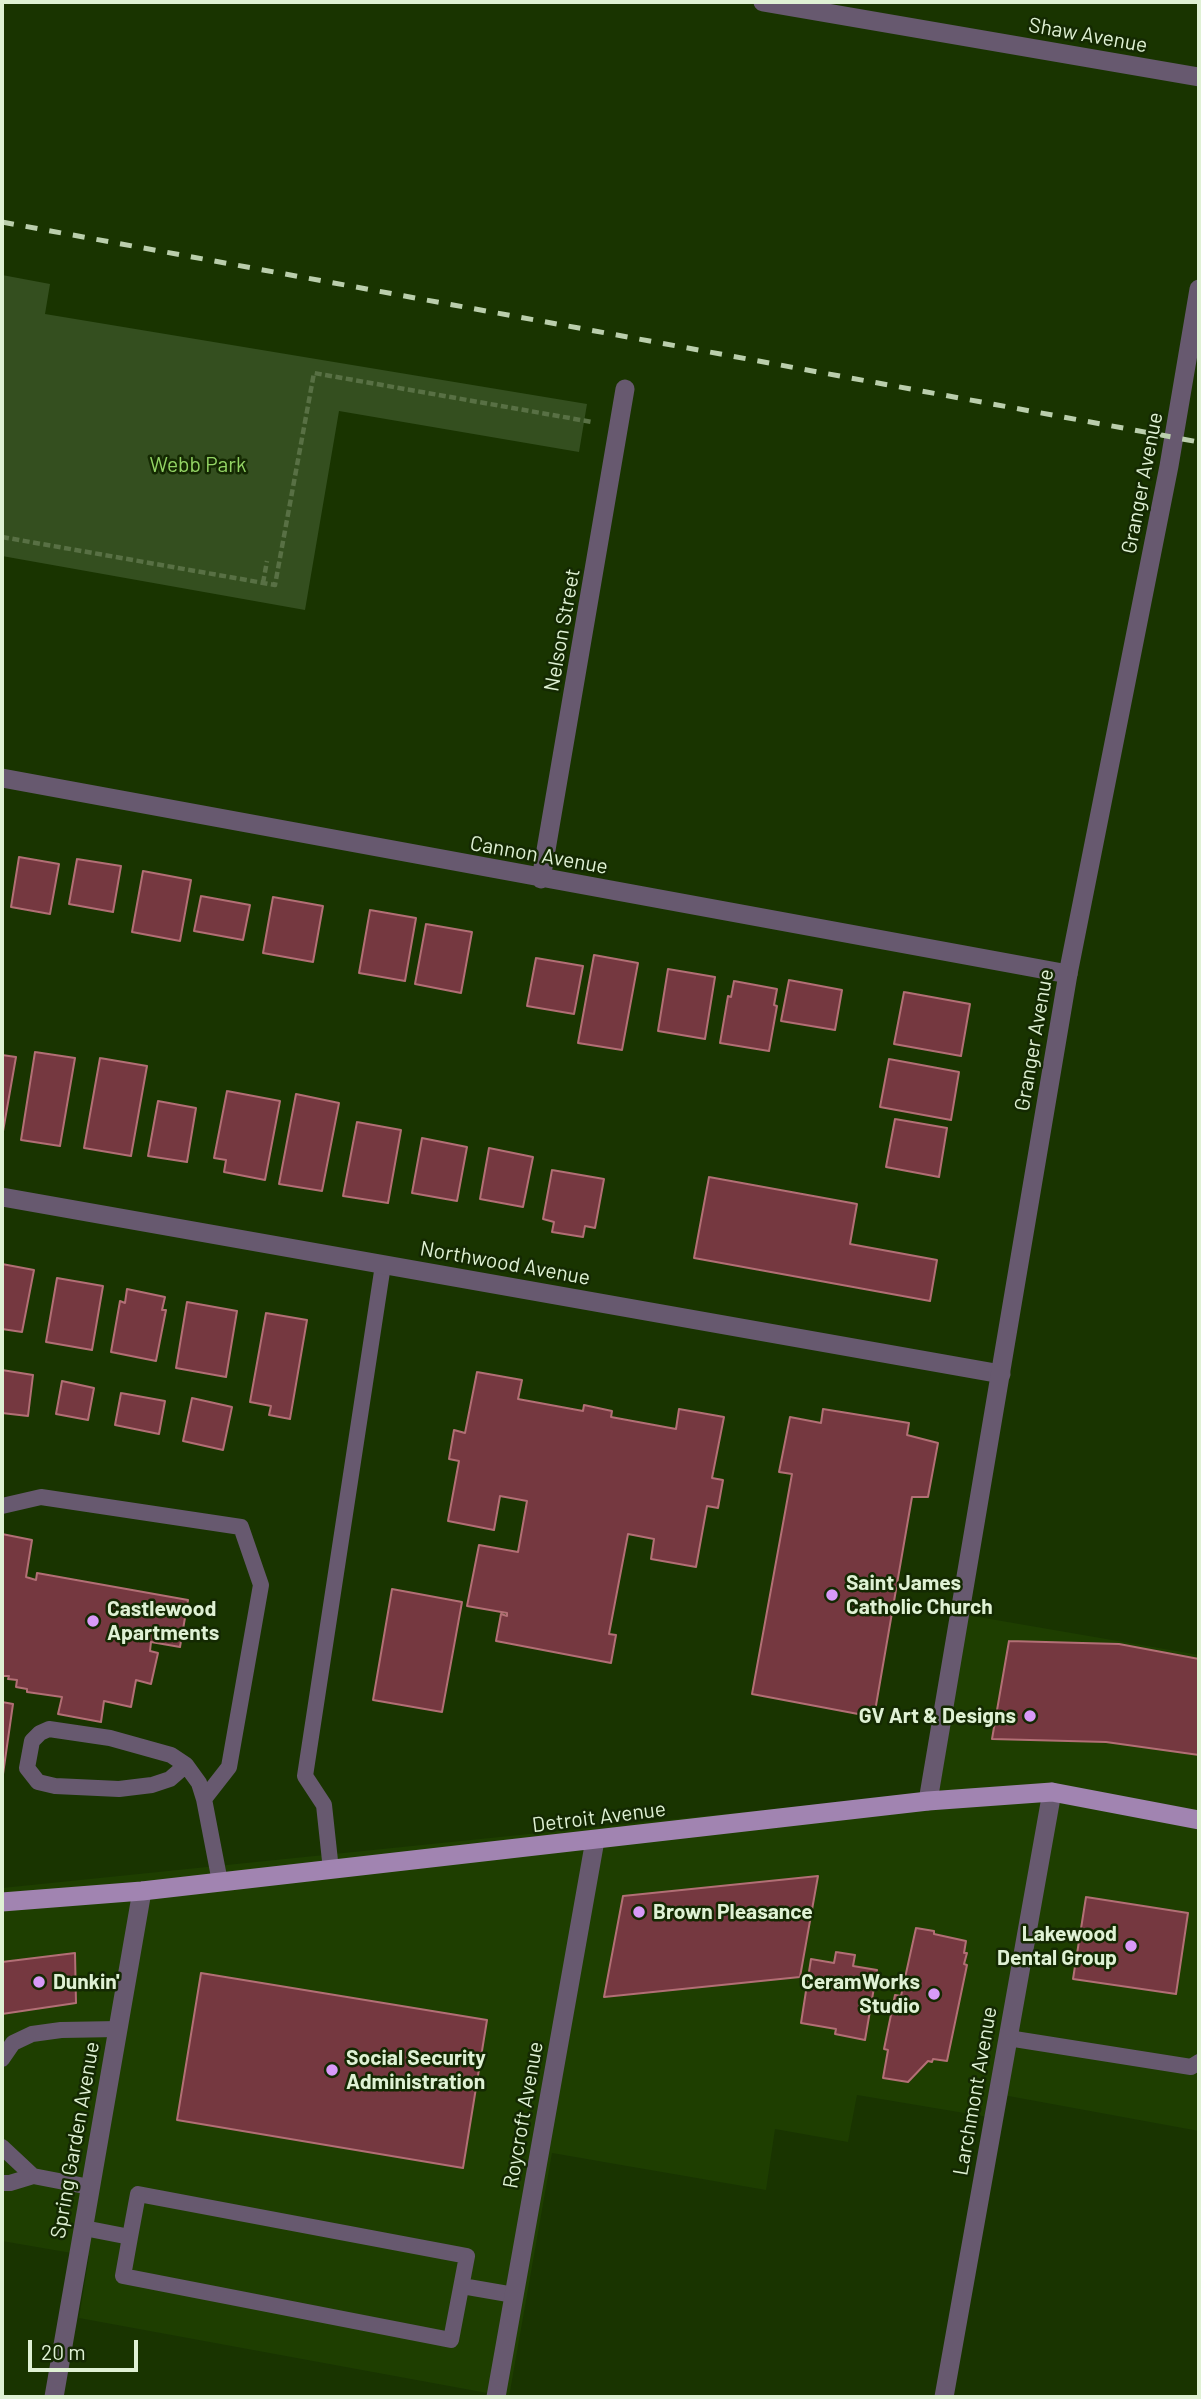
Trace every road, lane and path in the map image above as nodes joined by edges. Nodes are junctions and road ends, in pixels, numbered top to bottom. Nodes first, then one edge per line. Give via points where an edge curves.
1 (762, 2) edge
2 (1199, 77) edge
3 (1199, 289) edge
4 (625, 389) dead end
5 (592, 422) dead end
6 (2, 537) edge
7 (267, 561) dead end
8 (263, 583) junction
9 (2, 778) edge
10 (541, 878) junction
11 (1068, 974) junction
12 (2, 1197) edge
13 (383, 1265) junction
14 (1001, 1374) junction
15 (2, 1506) edge
16 (186, 1765) junction
17 (1052, 1792) junction
18 (204, 1799) junction
19 (928, 1801) junction
20 (1199, 1820) edge
21 (595, 1840) junction
22 (331, 1870) junction
23 (220, 1882) junction
24 (142, 1891) junction
25 (2, 1902) edge
26 (118, 2029) junction
27 (1008, 2038) junction
28 (2, 2059) edge
29 (1199, 2063) edge
30 (2, 2147) edge
31 (33, 2176) junction
32 (2, 2183) edge
33 (90, 2187) junction
34 (84, 2228) junction
35 (130, 2237) junction
36 (462, 2286) junction
37 (514, 2295) junction
38 (54, 2397) edge
39 (496, 2397) edge
40 (944, 2397) edge

1 - 2 street, Shaw Avenue
3 - 11 street, Granger Avenue via 1169,466
4 - 10 street, Nelson Street
5 - 8 path via 314,373 275,585
6 - 8 path
7 - 8 path
9 - 10 street, Cannon Avenue
10 - 11 street, Cannon Avenue
11 - 14 street, Granger Avenue
12 - 13 street, Northwood Avenue
13 - 14 street, Northwood Avenue
13 - 22 lane via 305,1776 324,1805
14 - 19 street, Granger Avenue
15 - 18 lane via 41,1497 241,1527 261,1585 229,1767
16 - 16 lane via 151,1748 49,1729 32,1741 27,1768 38,1782 55,1786 119,1789 170,1779
16 - 18 lane
17 - 19 main road, Detroit Avenue
17 - 20 main road, Detroit Avenue
17 - 27 street, Larchmont Avenue
18 - 23 lane
19 - 21 main road, Detroit Avenue
21 - 22 main road, Detroit Avenue
21 - 37 street, Roycroft Avenue
22 - 23 main road, Detroit Avenue
23 - 24 main road, Detroit Avenue
24 - 25 main road, Detroit Avenue
24 - 26 street, Spring Garden Avenue
26 - 28 lane via 32,2034 13,2043
26 - 33 street, Spring Garden Avenue
27 - 29 lane via 1191,2067
27 - 40 street, Larchmont Avenue
30 - 31 lane
31 - 32 lane
31 - 33 lane
33 - 34 street, Spring Garden Avenue
34 - 35 lane
34 - 38 street, Spring Garden Avenue
35 - 36 lane via 138,2194 467,2256
35 - 36 lane via 123,2276 451,2340
36 - 37 lane
37 - 39 street, Roycroft Avenue

